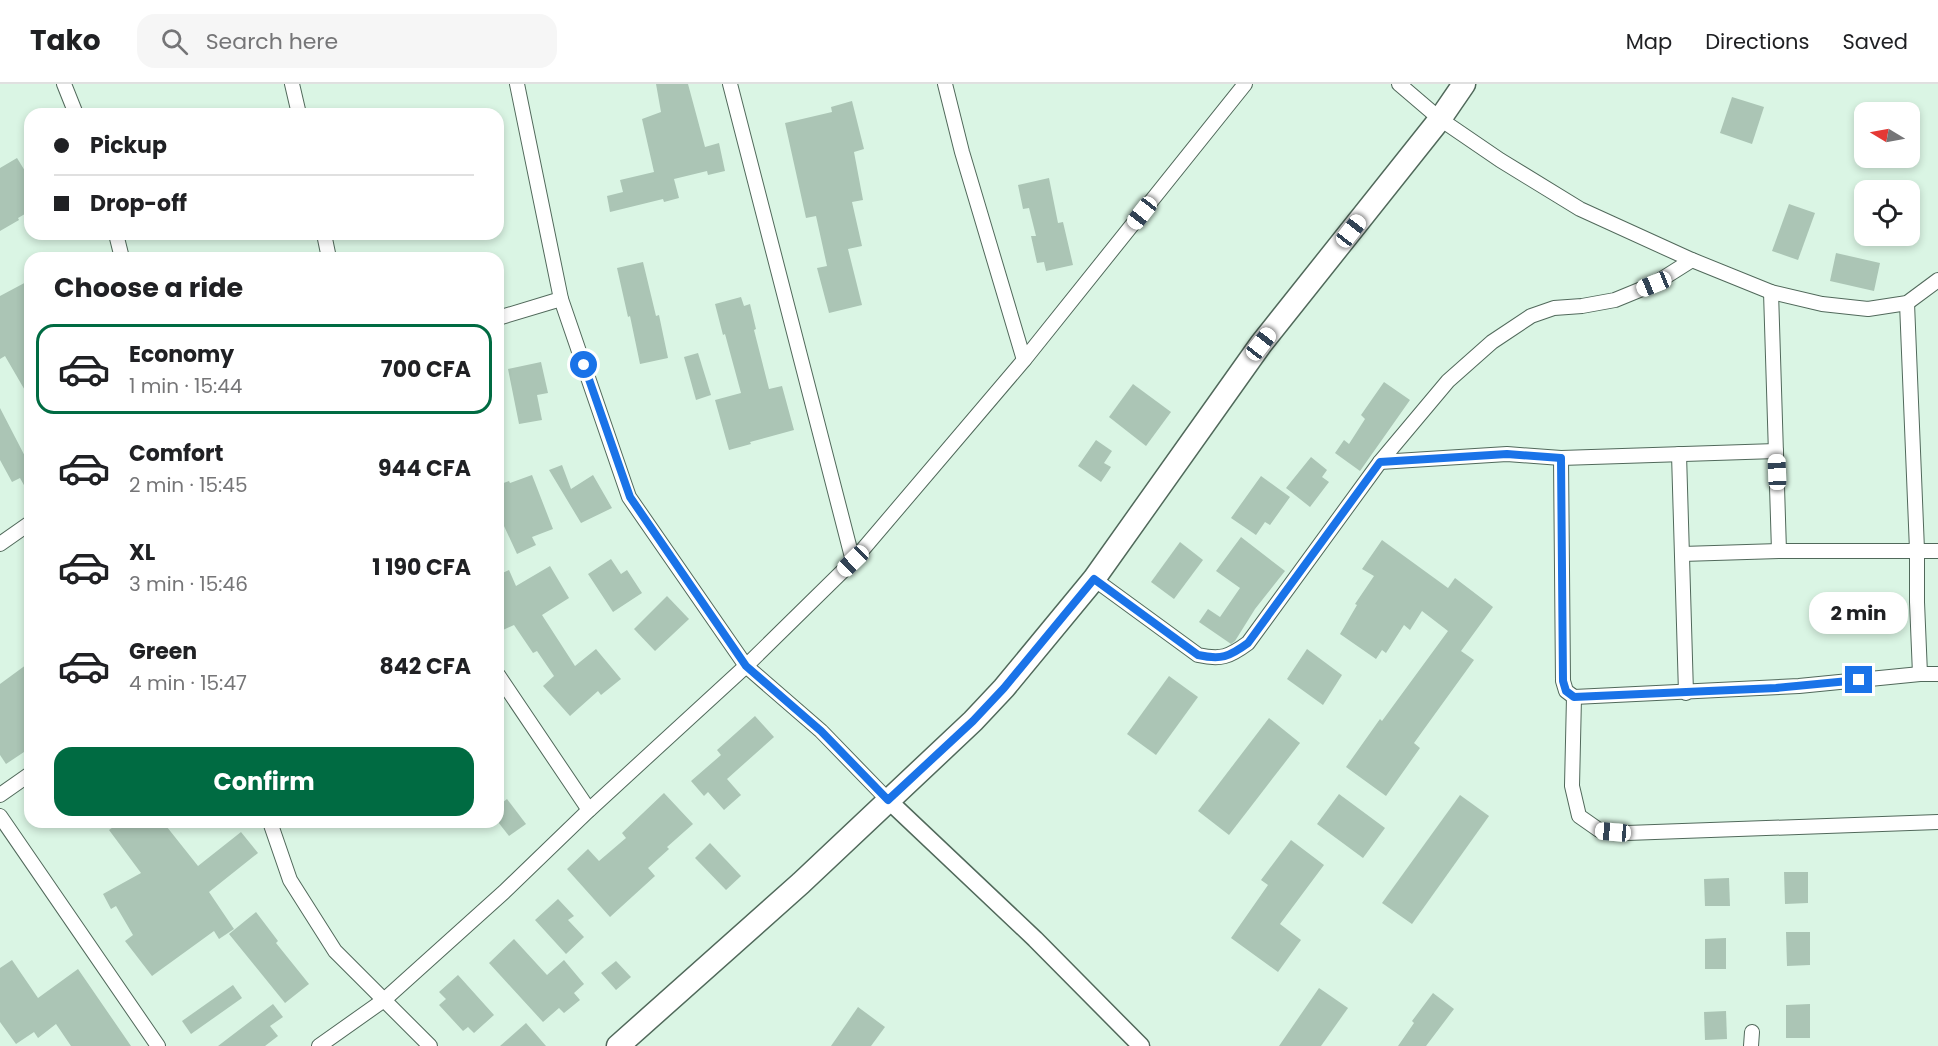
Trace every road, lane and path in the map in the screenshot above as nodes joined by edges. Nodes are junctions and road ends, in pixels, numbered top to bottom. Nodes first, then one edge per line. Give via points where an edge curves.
1 (64, 84) edge
2 (292, 84) edge
3 (517, 84) edge
4 (730, 84) edge
5 (945, 84) edge
6 (1245, 84) edge
7 (1399, 84) edge
8 (1464, 84) edge
9 (74, 108) edge
10 (298, 108) edge
11 (1440, 119) junction
12 (1692, 260) junction
13 (1938, 280) edge
14 (1771, 292) junction
15 (561, 299) junction
16 (1907, 303) junction
17 (504, 316) edge
18 (1024, 360) junction
19 (1776, 451) junction
20 (1679, 454) junction
21 (1561, 458) junction
22 (1380, 462) junction
23 (24, 526) edge
24 (2, 538) edge
25 (1917, 550) junction
26 (1938, 550) edge
27 (1779, 551) junction
28 (1682, 554) junction
29 (853, 561) junction
30 (1094, 579) junction
31 (746, 666) junction
32 (1920, 674) junction
33 (1938, 674) edge
34 (504, 684) edge
35 (1686, 693) junction
36 (1574, 697) junction
37 (24, 778) edge
38 (0, 795) edge
39 (888, 800) junction
40 (590, 810) junction
41 (0, 816) edge
42 (1938, 822) edge
43 (272, 828) edge
44 (384, 1000) junction
45 (158, 1046) edge
46 (319, 1046) edge
47 (430, 1046) edge
48 (618, 1046) edge
49 (1141, 1046) edge

1 - 9 street
2 - 10 street
3 - 15 street
4 - 29 street
5 - 18 street
6 - 18 street
7 - 11 street
8 - 11 main road
11 - 12 street via 1580,209
11 - 30 main road via 1261,344
12 - 14 street
12 - 22 street via 1654,284 1615,300 1554,308 1531,316 1492,342 1448,381
13 - 16 street
14 - 16 street via 1845,308
14 - 19 street
15 - 17 street
15 - 31 street via 630,497
16 - 25 street
18 - 29 street
19 - 20 street
19 - 27 street
20 - 21 street
20 - 28 street
21 - 22 street via 1507,454
21 - 36 street via 1563,681 1566,691
22 - 30 street via 1248,643 1232,654 1215,658 1198,655
23 - 24 street
25 - 26 street
25 - 27 street
25 - 32 street
27 - 28 street
28 - 35 street
29 - 31 street
30 - 39 main road via 1004,688
31 - 39 street via 821,731
31 - 40 street
32 - 33 street
32 - 35 street
34 - 40 street
35 - 36 street
36 - 42 street via 1572,786 1579,816 1599,830 1628,833
37 - 38 street
39 - 48 main road
39 - 49 street
40 - 44 street
41 - 45 street
43 - 44 street via 290,880 335,951
44 - 46 street
44 - 47 street

